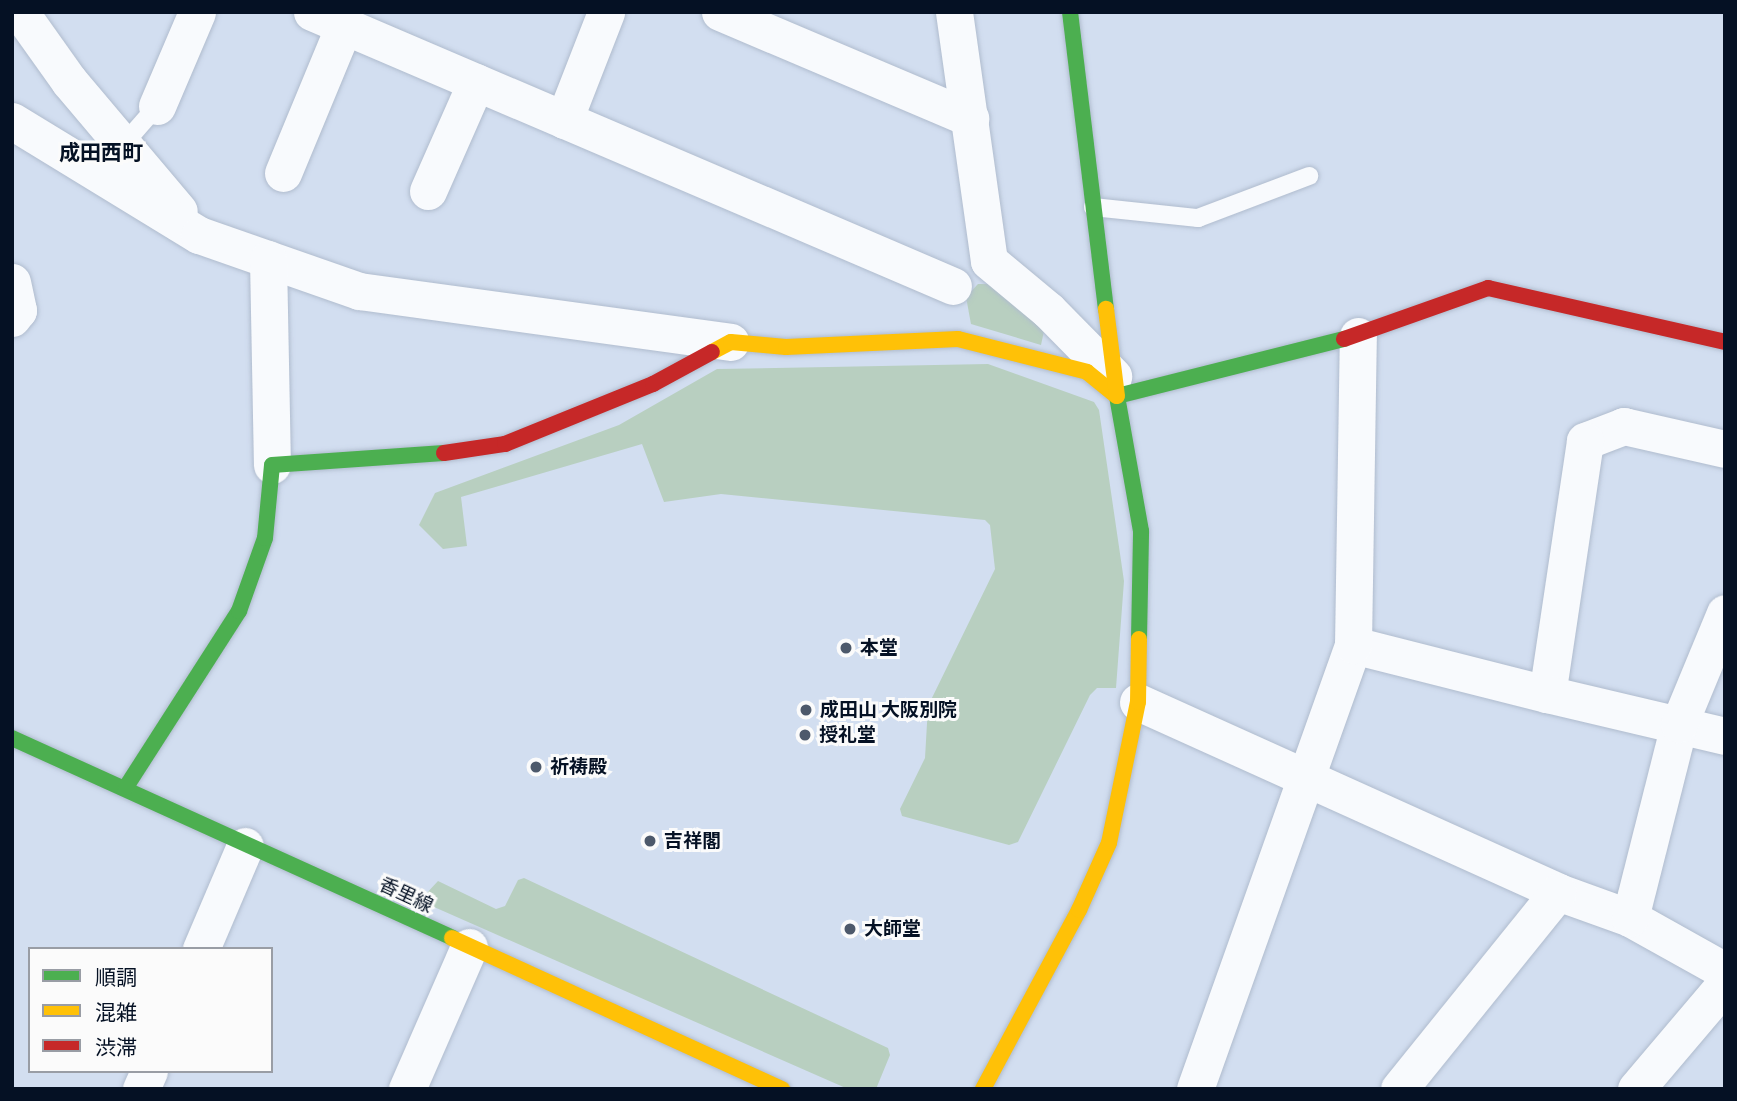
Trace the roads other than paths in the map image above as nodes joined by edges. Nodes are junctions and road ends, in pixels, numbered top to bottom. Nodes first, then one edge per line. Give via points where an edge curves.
1 (20, 12) edge
2 (197, 12) edge
3 (606, 12) edge
4 (720, 12) edge
5 (954, 12) edge
6 (1070, 12) edge
7 (328, 19) edge
8 (476, 82) junction
9 (157, 106) joint
10 (971, 118) junction
11 (564, 120) junction
12 (12, 121) edge
13 (123, 145) junction
14 (283, 173) dead end
15 (1309, 176) dead end
16 (428, 191) dead end
17 (1093, 207) junction
18 (198, 235) junction
19 (268, 259) junction
20 (989, 261) junction
21 (12, 282) edge
22 (953, 286) junction
23 (12, 318) edge
24 (1358, 336) junction
25 (958, 339) junction
26 (731, 342) junction
27 (1725, 342) edge
28 (1115, 386) junction
29 (1725, 449) edge
30 (272, 465) junction
31 (1725, 613) edge
32 (1353, 645) junction
33 (1547, 694) junction
34 (1138, 702) junction
35 (1679, 724) junction
36 (1725, 736) edge
37 (12, 738) edge
38 (1307, 777) junction
39 (126, 788) junction
40 (245, 846) junction
41 (1558, 892) junction
42 (1630, 918) junction
43 (202, 947) edge
44 (469, 947) junction
45 (1725, 971) edge
46 (1725, 984) edge
47 (148, 1073) edge
48 (735, 1079) edge
49 (141, 1089) edge
50 (407, 1089) edge
51 (782, 1089) edge
52 (983, 1089) edge
53 (1195, 1089) edge
54 (1399, 1089) edge
55 (1636, 1089) edge

1 - 13 street via 69,81
2 - 9 street
3 - 11 street
4 - 10 street
5 - 10 street
6 - 17 street
7 - 8 street
7 - 14 street
8 - 11 street
8 - 16 street
9 - 13 lane
10 - 20 street
11 - 22 street
12 - 18 street
13 - 18 street
15 - 17 lane via 1198,218
17 - 28 street
18 - 19 street
19 - 26 street via 359,291
19 - 30 street
20 - 22 street
20 - 28 street via 1048,310
21 - 23 street via 18,310
22 - 25 street
24 - 27 street via 1488,288
24 - 28 street
24 - 32 street
25 - 26 street via 786,347
25 - 28 street via 1087,372
26 - 30 street via 653,384 505,444 414,458
28 - 34 street via 1141,531
29 - 33 street via 1624,426 1585,441
30 - 39 street via 265,538 239,611
31 - 35 street
32 - 33 street
32 - 38 street
33 - 35 street
34 - 38 street
34 - 52 street via 1109,843 1079,910
35 - 36 street
35 - 42 street
37 - 39 street, 香里線
38 - 41 street
38 - 53 street
39 - 40 street, 香里線
40 - 43 street
40 - 44 street, 香里線
41 - 42 street
41 - 54 street
42 - 45 street
44 - 48 street, 香里線
44 - 50 street
46 - 55 street
47 - 49 street
48 - 51 street, 香里線

